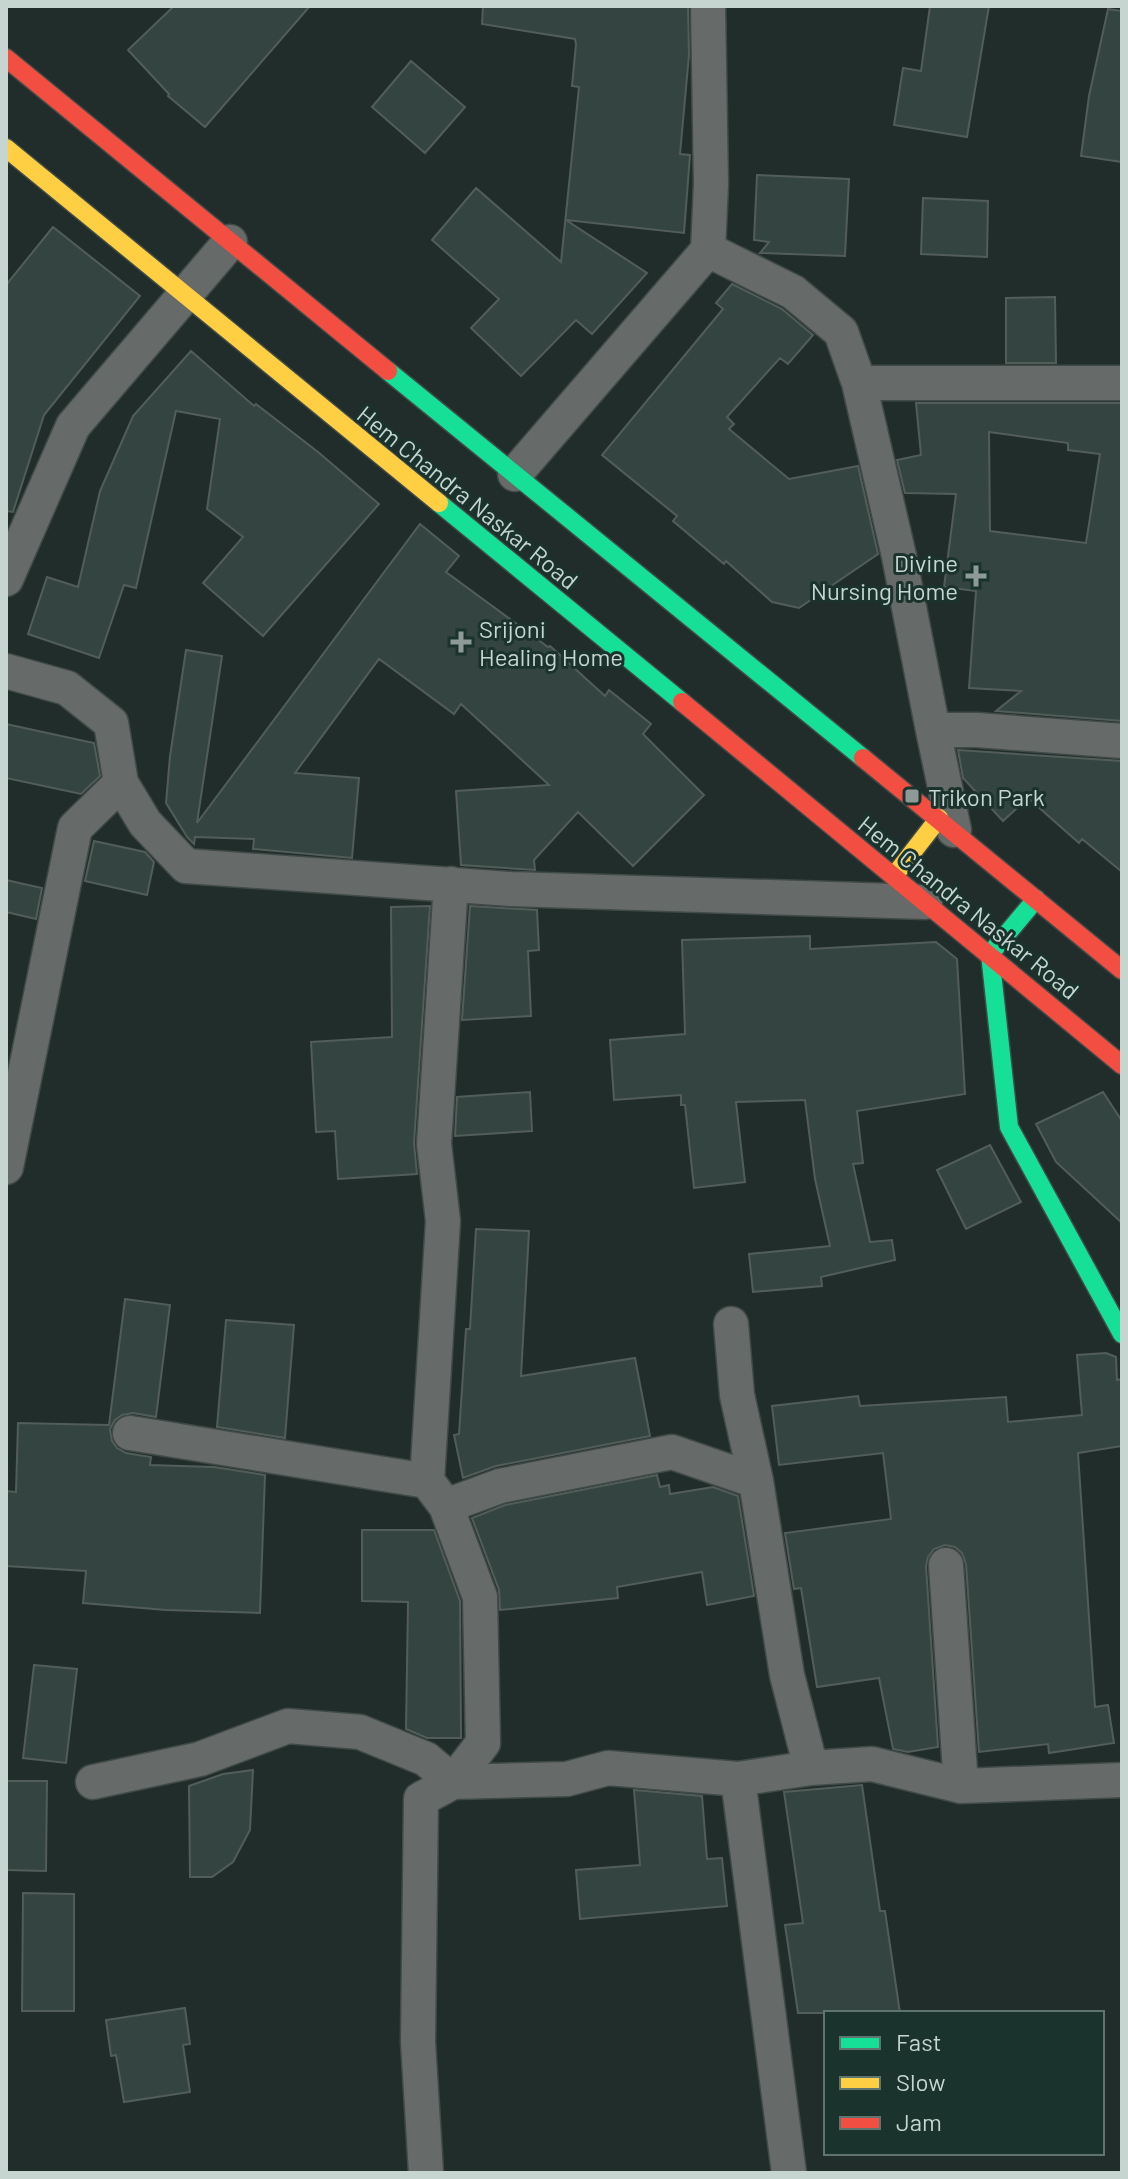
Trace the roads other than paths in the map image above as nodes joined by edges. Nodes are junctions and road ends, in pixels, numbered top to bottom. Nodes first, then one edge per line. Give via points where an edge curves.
1 (708, 6) edge
2 (6, 58) edge
3 (6, 148) edge
4 (230, 242) junction
5 (708, 250) junction
6 (185, 296) junction
7 (859, 383) junction
8 (1122, 383) edge
9 (515, 474) junction
10 (6, 579) edge
11 (6, 671) edge
12 (933, 730) junction
13 (1122, 741) edge
14 (121, 783) junction
15 (946, 824) junction
16 (894, 876) junction
17 (451, 884) junction
18 (1036, 899) junction
19 (925, 902) junction
20 (990, 954) junction
21 (1122, 970) edge
22 (1122, 1065) edge
23 (6, 1167) edge
24 (731, 1324) dead end
25 (1122, 1334) edge
26 (130, 1433) dead end
27 (756, 1481) junction
28 (437, 1494) junction
29 (946, 1565) dead end
30 (811, 1768) junction
31 (738, 1779) junction
32 (1122, 1780) edge
33 (93, 1782) dead end
34 (453, 1782) junction
35 (961, 1786) junction
36 (426, 2173) edge
37 (789, 2173) edge

1 - 5 street
2 - 4 main road, Hem Chandra Naskar Road
3 - 6 main road, Hem Chandra Naskar Road
4 - 6 street
4 - 9 main road, Hem Chandra Naskar Road
5 - 7 street via 793,292 841,332
5 - 9 street
6 - 10 street via 73,426
6 - 16 main road, Hem Chandra Naskar Road
7 - 8 street
7 - 12 street
9 - 15 main road, Hem Chandra Naskar Road
11 - 14 street via 67,688 111,723
12 - 13 street
12 - 15 street
14 - 17 street via 145,823 186,866
14 - 23 street via 75,828
15 - 16 main road
15 - 18 main road, Hem Chandra Naskar Road
16 - 19 main road, Hem Chandra Naskar Road
17 - 19 street
17 - 28 street via 434,1144 443,1221
18 - 20 main road
18 - 21 main road, Hem Chandra Naskar Road
19 - 20 main road, Hem Chandra Naskar Road
20 - 22 main road, Hem Chandra Naskar Road
20 - 25 main road via 1009,1127
24 - 27 street via 737,1395
26 - 28 street
27 - 28 street via 672,1452
27 - 30 street via 787,1675
28 - 34 street via 480,1597 483,1743
29 - 35 street
30 - 31 street
30 - 35 street via 872,1764
31 - 34 street via 608,1768 567,1779
31 - 37 street
32 - 35 street
33 - 34 street via 200,1759 288,1726 360,1732 426,1759
34 - 36 street via 421,1799 418,2042

